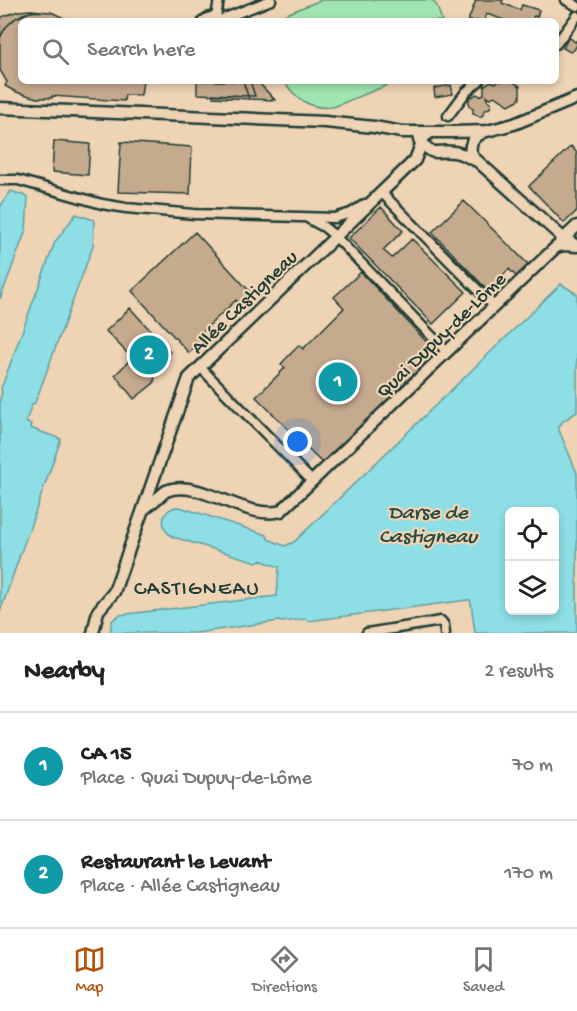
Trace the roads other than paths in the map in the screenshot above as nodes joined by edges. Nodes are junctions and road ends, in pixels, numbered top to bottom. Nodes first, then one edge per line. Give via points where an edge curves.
1 (219, 0) edge
2 (270, 0) edge
3 (566, 0) edge
4 (577, 6) edge
5 (577, 16) edge
6 (219, 18) edge
7 (222, 18) edge
8 (559, 40) edge
9 (475, 84) edge
10 (577, 98) edge
11 (0, 108) edge
12 (448, 116) dead end
13 (487, 131) junction
14 (402, 132) junction
15 (431, 132) junction
16 (453, 132) junction
17 (421, 143) junction
18 (436, 152) junction
19 (453, 152) junction
20 (415, 159) junction
21 (478, 162) junction
22 (0, 180) edge
23 (382, 193) junction
24 (306, 217) junction
25 (577, 226) edge
26 (552, 228) junction
27 (336, 237) junction
28 (564, 238) junction
29 (577, 245) edge
30 (556, 247) junction
31 (494, 306) junction
32 (447, 352) junction
33 (200, 367) junction
34 (312, 481) junction
35 (142, 510) junction
36 (93, 633) edge
37 (367, 633) edge
38 (445, 633) edge

1 - 6 street
2 - 7 street
3 - 4 street
5 - 8 street
9 - 12 street
10 - 13 street
11 - 14 street via 325,122
13 - 16 street
13 - 21 street via 471,144
14 - 15 street
14 - 17 street
15 - 16 street
15 - 17 street
16 - 19 street via 460,141
17 - 18 street
17 - 20 street
18 - 19 street
18 - 20 street
19 - 21 street
20 - 23 street, Allée Castigneau
21 - 26 street
22 - 24 street via 18,180 126,208
23 - 24 street via 351,213 335,218
23 - 27 street, Allée Castigneau
23 - 31 street
24 - 27 street
25 - 26 street via 562,231
25 - 28 street, Quai Dupuy-de-Lôme
25 - 29 street
26 - 28 street
27 - 32 street
27 - 33 street, Allée Castigneau
28 - 29 street
28 - 30 street, Quai Dupuy-de-Lôme
29 - 30 street
30 - 31 street, Quai Dupuy-de-Lôme
31 - 32 street, Quai Dupuy-de-Lôme
32 - 34 street, Quai Dupuy-de-Lôme
33 - 34 street
33 - 35 street, Allée Castigneau via 189,378
34 - 35 street, Quai Dupuy-de-Lôme via 281,511 270,513 181,489 166,491
35 - 36 street, Allée Castigneau via 114,592 98,611
37 - 38 street via 441,621

